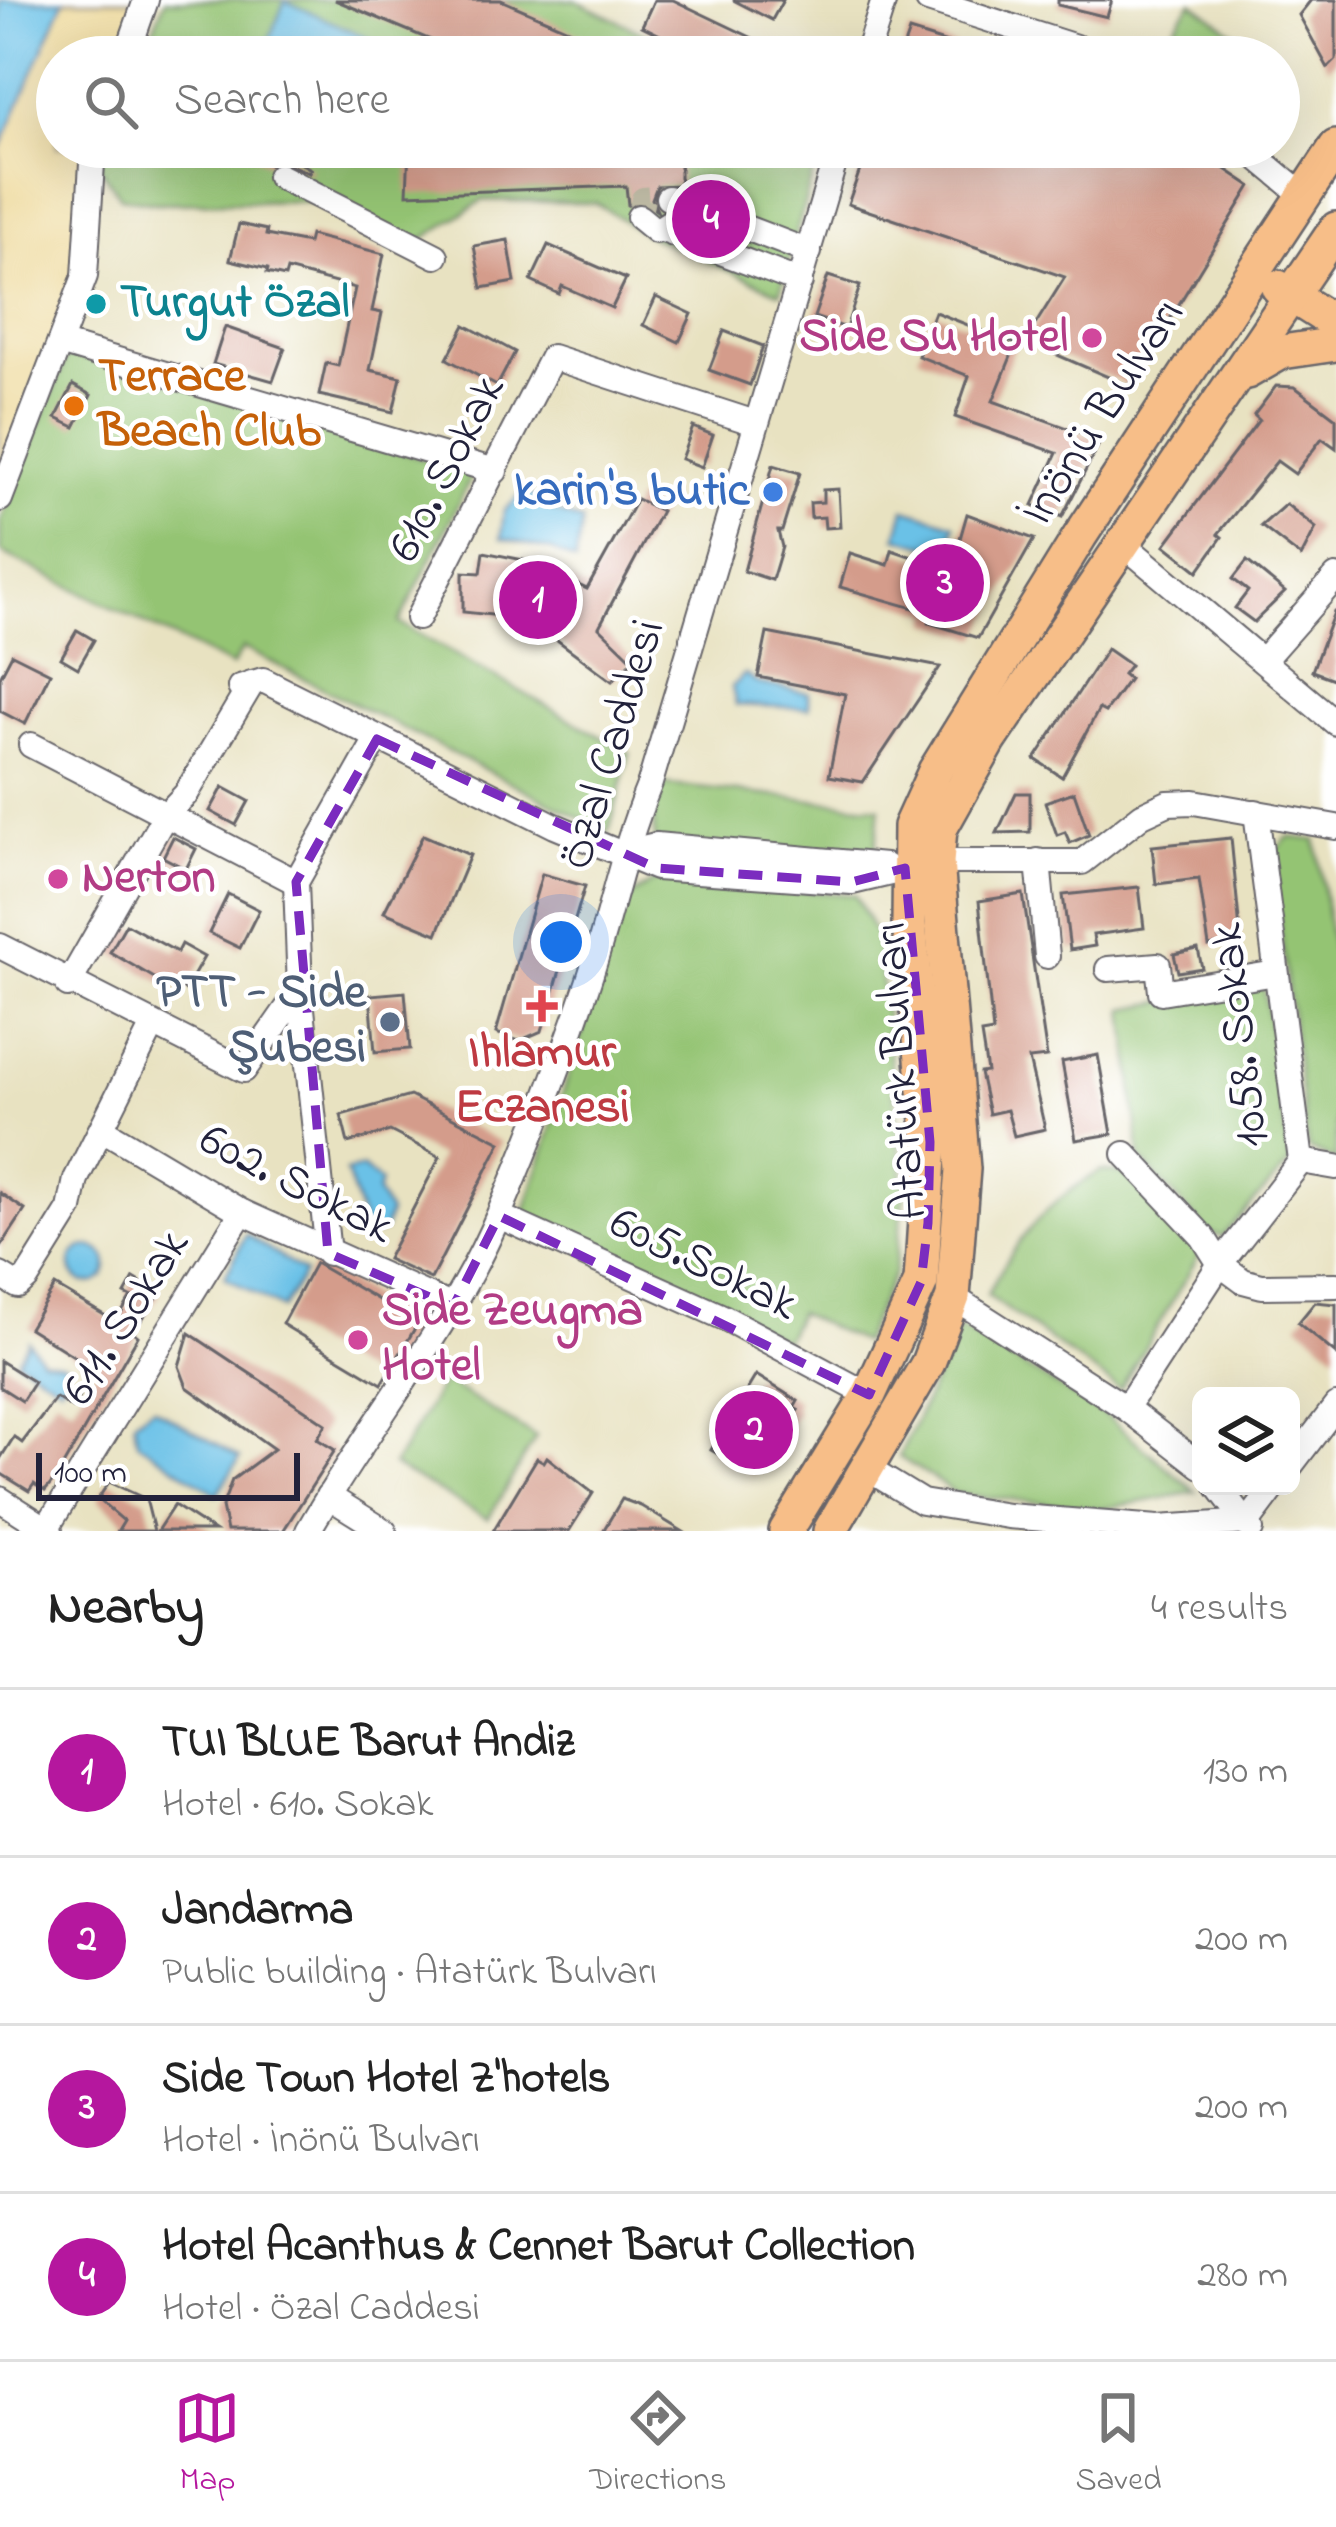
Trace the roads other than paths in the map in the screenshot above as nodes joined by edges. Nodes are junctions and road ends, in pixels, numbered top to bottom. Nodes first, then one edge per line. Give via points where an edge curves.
1 (146, 0) edge
2 (884, 0) edge
3 (928, 0) edge
4 (133, 36) edge
5 (873, 36) edge
6 (1041, 36) edge
7 (1336, 147) edge
8 (92, 168) edge
9 (833, 168) edge
10 (1271, 168) edge
11 (279, 176) dead end
12 (1304, 196) junction
13 (638, 217) dead end
14 (663, 230) junction
15 (1276, 239) junction
16 (809, 251) junction
17 (436, 256) dead end
18 (1316, 256) edge
19 (800, 282) junction
20 (1336, 324) edge
21 (63, 344) junction
22 (1336, 344) edge
23 (1235, 380) junction
24 (755, 423) junction
25 (495, 471) junction
26 (0, 499) edge
27 (1121, 542) junction
28 (1336, 577) edge
29 (418, 619) dead end
30 (1264, 659) junction
31 (1336, 723) edge
32 (376, 739) junction
33 (31, 745) dead end
34 (1256, 812) junction
35 (164, 817) junction
36 (1334, 823) edge
37 (621, 854) junction
38 (1038, 861) junction
39 (921, 865) junction
40 (296, 882) junction
41 (0, 946) edge
42 (1047, 956) dead end
43 (1108, 969) dead end
44 (1276, 973) junction
45 (68, 985) junction
46 (300, 990) junction
47 (152, 1027) junction
48 (104, 1130) junction
49 (1125, 1154) dead end
50 (1301, 1161) junction
51 (1336, 1167) edge
52 (242, 1212) junction
53 (499, 1216) junction
54 (328, 1253) junction
55 (1220, 1264) junction
56 (0, 1275) edge
57 (1336, 1285) edge
58 (953, 1297) junction
59 (453, 1307) junction
60 (868, 1395) junction
61 (1336, 1406) edge
62 (1126, 1408) junction
63 (1300, 1453) edge
64 (1192, 1459) edge
65 (868, 1469) junction
66 (1226, 1495) edge
67 (1269, 1495) edge
68 (328, 1496) junction
69 (0, 1499) edge
70 (1007, 1523) edge
71 (1250, 1526) edge
72 (1158, 1529) edge
73 (48, 1530) edge
74 (308, 1531) edge
75 (384, 1531) edge
76 (786, 1531) edge
77 (830, 1531) edge

1 - 4 street
2 - 5 street
3 - 6 street
7 - 12 main road, İnönü Bulvarı
8 - 21 street via 85,276
9 - 16 street, Özal Caddesi
10 - 12 street
11 - 17 street
12 - 15 main road, İnönü Bulvarı
12 - 18 main road
13 - 14 street via 649,230
14 - 16 street via 674,219 667,197
14 - 19 street
15 - 18 main road via 1304,214
15 - 18 main road via 1263,268
15 - 39 main road, İnönü Bulvarı via 935,771 910,826
16 - 19 street, Özal Caddesi
18 - 20 main road
18 - 23 main road, İnönü Bulvarı
19 - 24 street, Özal Caddesi
21 - 25 street
21 - 26 street
22 - 23 main road via 1282,352
23 - 27 main road, İnönü Bulvarı
24 - 25 street, 610. Sokak via 552,357
24 - 37 street, Özal Caddesi via 650,783
25 - 29 street, 610. Sokak
27 - 30 street
27 - 39 main road, İnönü Bulvarı via 959,788
28 - 30 street
30 - 31 street
32 - 35 street via 263,680 246,685 186,794
32 - 37 street
32 - 40 street
33 - 35 street
34 - 36 street
34 - 38 street via 1168,803 1082,862
34 - 44 street, 1058. Sokak
35 - 40 street
35 - 45 street
37 - 39 street via 656,845
37 - 53 street, Özal Caddesi via 589,982
38 - 39 street
38 - 42 street
39 - 58 main road, Atatürk Bulvarı via 963,1169
39 - 60 main road, Atatürk Bulvarı via 931,1185 920,1282
40 - 46 street
41 - 45 street
43 - 44 street via 1158,964 1161,992
44 - 50 street, 1058. Sokak
45 - 47 street
46 - 47 street via 244,1070
46 - 54 street
47 - 48 street
48 - 52 street, 602. Sokak
48 - 56 street via 76,1179 70,1209 27,1279 18,1286
49 - 55 street
50 - 51 street
50 - 55 street, 1058. Sokak
52 - 54 street, 602. Sokak
52 - 73 street, 611. Sokak
53 - 59 street, Özal Caddesi
53 - 60 street, 605.Sokak via 724,1318
54 - 59 street, 602. Sokak
55 - 57 street via 1262,1286
55 - 62 street, 1058. Sokak
58 - 62 street
58 - 65 main road, Atatürk Bulvarı via 928,1363
59 - 68 street, Özal Caddesi
60 - 76 main road, Atatürk Bulvarı
61 - 63 street
62 - 64 street
65 - 70 street via 922,1502
65 - 77 main road, Atatürk Bulvarı
66 - 71 street
67 - 71 street
68 - 74 street, Özal Caddesi
68 - 75 street
69 - 73 street
70 - 72 street
71 - 72 street

